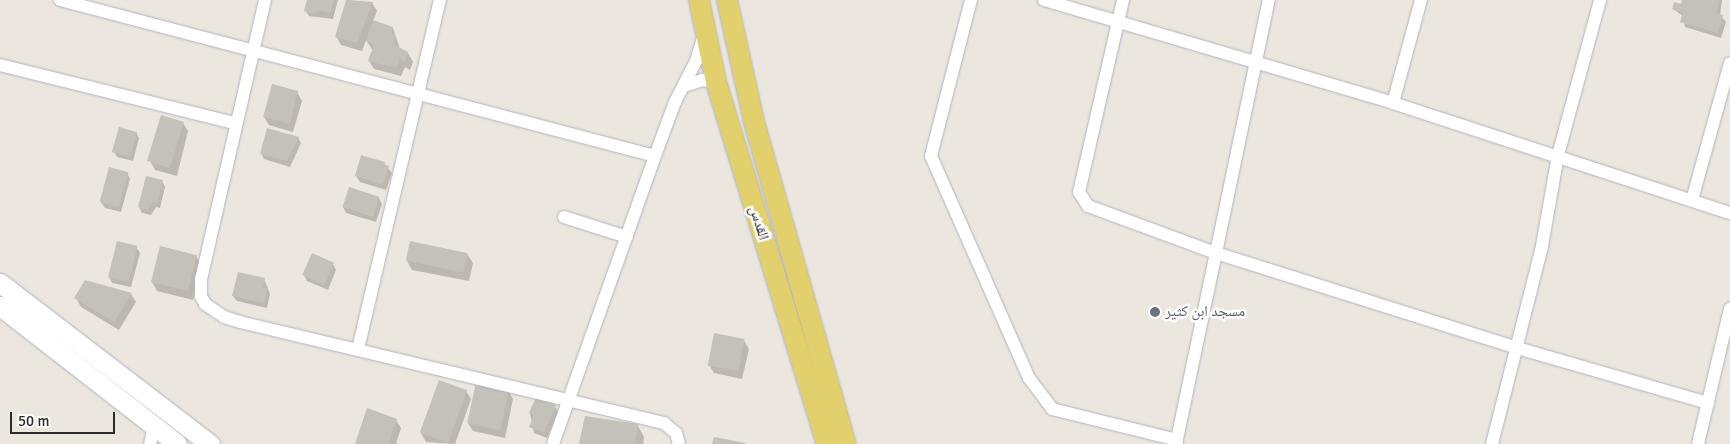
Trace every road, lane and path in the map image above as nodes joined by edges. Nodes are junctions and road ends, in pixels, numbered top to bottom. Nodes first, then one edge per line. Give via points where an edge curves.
1 (60, 0) edge
2 (264, 0) edge
3 (440, 0) edge
4 (699, 0) edge
5 (727, 0) edge
6 (971, 0) edge
7 (1044, 0) edge
8 (1123, 0) edge
9 (1269, 0) edge
10 (1421, 0) edge
11 (1600, 0) edge
12 (1118, 23) junction
13 (705, 30) junction
14 (252, 52) junction
15 (1255, 62) junction
16 (1730, 63) edge
17 (0, 65) edge
18 (716, 82) junction
19 (684, 86) junction
20 (419, 96) junction
21 (1393, 103) junction
22 (235, 123) junction
23 (1558, 154) junction
24 (654, 156) junction
25 (1692, 200) junction
26 (1730, 213) edge
27 (564, 217) dead end
28 (627, 237) junction
29 (1216, 252) junction
30 (0, 283) edge
31 (0, 306) edge
32 (1730, 309) edge
33 (1517, 348) junction
34 (358, 349) junction
35 (570, 399) junction
36 (1708, 403) junction
37 (152, 435) edge
38 (1177, 442) edge
39 (177, 444) edge
40 (210, 444) edge
41 (553, 444) edge
42 (679, 444) edge
43 (827, 444) edge
44 (846, 444) edge
45 (1492, 444) edge
46 (1698, 444) edge

1 - 14 street
2 - 14 street
3 - 20 street
4 - 13 main road, القدس
5 - 44 main road, القدس via 754,122
6 - 38 street via 931,156 1029,378 1052,409
7 - 12 street
8 - 12 street
9 - 15 street
10 - 21 street
11 - 23 street
12 - 15 street
12 - 29 street via 1079,192 1082,200 1097,211
13 - 18 main road, القدس
13 - 19 street
14 - 20 street
14 - 22 street
15 - 21 street
15 - 29 street
16 - 25 street
17 - 22 street
18 - 19 street via 702,80
18 - 43 main road, القدس
19 - 24 street
20 - 24 street
20 - 34 street
21 - 23 street
22 - 34 street via 201,280 201,296 205,304 224,317 240,322
23 - 25 street
23 - 33 street via 1542,246
24 - 28 street
25 - 26 street
27 - 28 street
28 - 35 street
29 - 33 street
29 - 38 street
30 - 40 main road
31 - 37 main road
32 - 36 street
33 - 36 street
33 - 45 street
34 - 35 street
35 - 41 street
35 - 42 street via 664,423 676,433
36 - 46 street
37 - 39 main road

